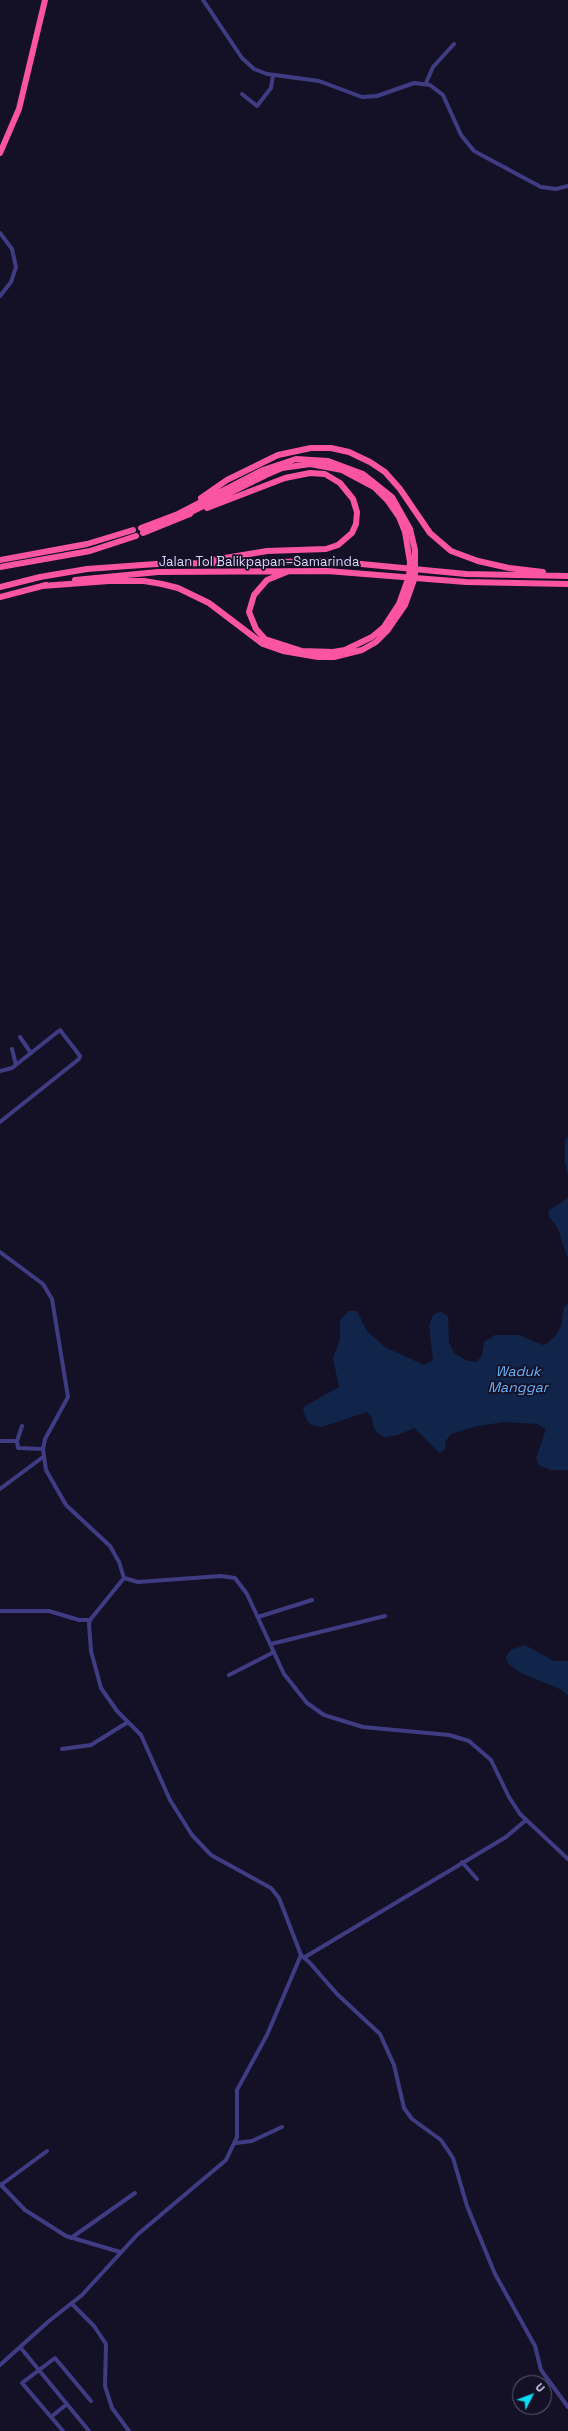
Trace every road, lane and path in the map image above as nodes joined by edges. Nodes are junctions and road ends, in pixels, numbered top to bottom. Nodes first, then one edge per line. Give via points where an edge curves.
1 (45, 0) edge
2 (203, 0) edge
3 (454, 44) dead end
4 (273, 75) junction
5 (426, 83) junction
6 (242, 94) dead end
7 (0, 153) edge
8 (568, 186) edge
9 (0, 233) edge
10 (0, 296) edge
11 (179, 516) junction
12 (142, 531) dead end
13 (0, 560) edge
14 (190, 564) junction
15 (0, 567) edge
16 (289, 571) junction
17 (568, 575) edge
18 (568, 584) edge
19 (42, 586) junction
20 (0, 587) edge
21 (408, 591) junction
22 (0, 598) edge
23 (20, 1037) dead end
24 (12, 1049) dead end
25 (31, 1053) junction
26 (16, 1065) junction
27 (0, 1071) edge
28 (0, 1122) edge
29 (0, 1252) edge
30 (22, 1426) dead end
31 (0, 1440) edge
32 (17, 1441) junction
33 (42, 1449) junction
34 (43, 1457) junction
35 (0, 1489) edge
36 (124, 1578) junction
37 (312, 1600) dead end
38 (0, 1611) edge
39 (385, 1616) dead end
40 (258, 1617) junction
41 (90, 1620) junction
42 (271, 1644) junction
43 (274, 1652) junction
44 (229, 1675) dead end
45 (128, 1722) junction
46 (62, 1749) dead end
47 (526, 1820) junction
48 (568, 1858) edge
49 (462, 1862) junction
50 (477, 1879) dead end
51 (301, 1955) junction
52 (305, 1957) junction
53 (282, 2128) dead end
54 (236, 2143) junction
55 (47, 2151) dead end
56 (0, 2185) edge
57 (135, 2193) dead end
58 (71, 2238) junction
59 (120, 2252) junction
60 (72, 2303) junction
61 (20, 2347) junction
62 (0, 2365) edge
63 (38, 2370) junction
64 (91, 2401) dead end
65 (67, 2404) junction
66 (568, 2407) edge
67 (51, 2417) junction
68 (63, 2431) edge
69 (89, 2431) edge
70 (128, 2431) edge

1 - 7 highway via 19,109
2 - 4 street via 246,64
3 - 5 street via 433,67
4 - 5 street via 319,81 367,97 407,84
4 - 6 street via 271,88 257,106
5 - 8 street via 435,86 443,95 461,135 474,150 541,187 556,189
9 - 10 street via 12,249 16,267 11,282
11 - 12 highway
11 - 14 highway via 297,474 310,473 325,474 340,483 353,499 356,512 356,524 352,533 338,545 326,549 267,551
11 - 17 highway via 228,480 278,455 311,448 331,448 349,452 385,472 430,533 451,551 478,561 509,568
11 - 21 highway via 274,466 296,459 328,461 363,474 392,497 410,529 415,577
13 - 15 highway via 134,533 90,551
14 - 17 highway, Jalan Tol Balikpapan–Samarinda via 330,561 466,574
14 - 20 highway, Jalan Tol Balikpapan–Samarinda via 87,569
16 - 18 highway, Jalan Tol Balikpapan–Samarinda via 327,571 466,582
16 - 19 highway, Jalan Tol Balikpapan–Samarinda via 158,572 88,578
16 - 21 highway via 274,576 260,587 250,603 250,612 256,629 265,639 302,651 345,650 372,637 393,616
19 - 21 highway via 144,581 178,588 204,600 263,644 283,651 318,657 347,655 376,642 398,618
19 - 22 highway, Jalan Tol Balikpapan–Samarinda
23 - 25 street
24 - 26 street
25 - 26 street
25 - 28 street via 60,1030 80,1056
26 - 27 street
29 - 33 street via 43,1284 52,1299 68,1397
30 - 32 street
31 - 32 street
32 - 33 street via 17,1447 20,1449
33 - 34 street
34 - 35 street
34 - 36 street via 47,1474 63,1501 107,1542 119,1562
36 - 40 street via 138,1582 232,1576 240,1583
36 - 41 street
37 - 40 street
38 - 41 street via 49,1611 79,1620
39 - 42 street
40 - 42 street
41 - 45 street via 89,1640 99,1684 110,1702
42 - 43 street
43 - 44 street
43 - 47 street via 284,1674 296,1691 324,1715 363,1727 450,1735 468,1741 480,1749 491,1760 514,1807
45 - 46 street via 91,1745
45 - 51 street via 141,1735 170,1800 201,1847 222,1862 261,1881 279,1898
47 - 48 street
47 - 49 street via 506,1837
49 - 50 street
49 - 52 street via 413,1894
51 - 52 street
51 - 54 street via 266,2035 237,2090
52 - 66 street via 337,1994 380,2034 394,2065 404,2108 412,2119 448,2148 467,2206 495,2274 535,2346 541,2370
53 - 54 street via 252,2140
54 - 59 street via 217,2170
55 - 56 street
56 - 58 street via 25,2210
57 - 58 street
58 - 59 street
59 - 60 street via 82,2296
60 - 61 street
60 - 70 street via 94,2326 106,2344 105,2386 112,2408
61 - 62 street
61 - 63 street
63 - 64 street via 56,2359
63 - 65 street
63 - 67 street via 22,2383
65 - 67 street
65 - 69 street
67 - 68 street

